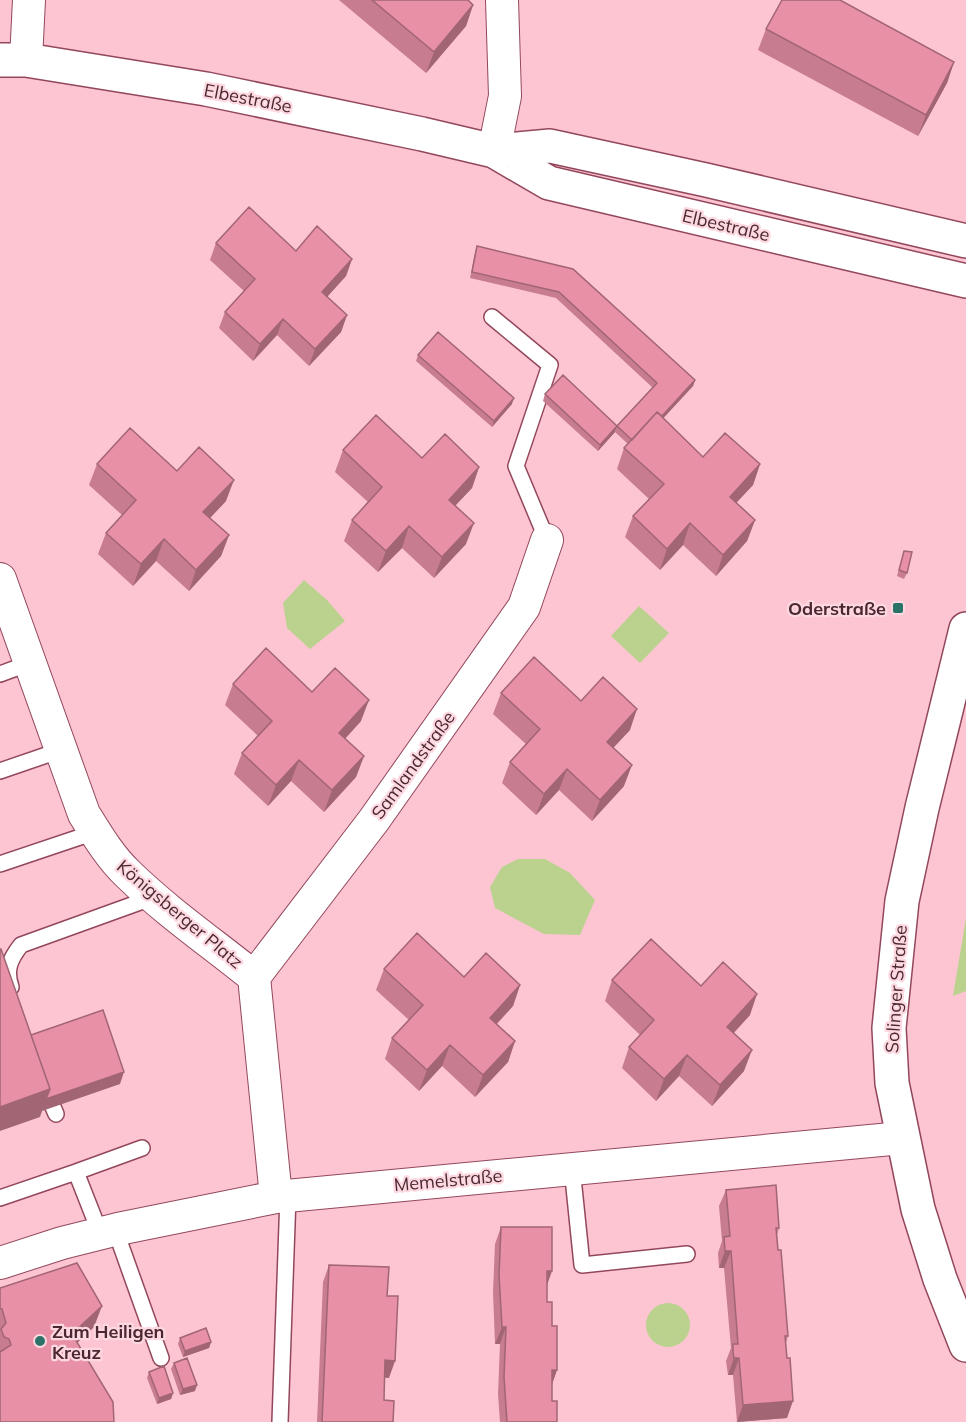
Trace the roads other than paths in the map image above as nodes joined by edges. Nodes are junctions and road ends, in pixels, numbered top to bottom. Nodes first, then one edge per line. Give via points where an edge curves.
1 (29, 0) edge
2 (502, 0) edge
3 (13, 60) edge
4 (494, 151) junction
5 (966, 242) edge
6 (966, 280) edge
7 (492, 317) dead end
8 (547, 540) joint
9 (0, 579) edge
10 (966, 629) edge
11 (30, 663) junction
12 (0, 674) edge
13 (61, 750) junction
14 (0, 771) edge
15 (95, 832) junction
16 (0, 864) edge
17 (154, 897) junction
18 (254, 977) junction
19 (17, 1005) edge
20 (902, 1138) junction
21 (142, 1148) dead end
22 (572, 1168) junction
23 (76, 1172) junction
24 (282, 1196) junction
25 (0, 1198) edge
26 (109, 1231) junction
27 (687, 1254) dead end
28 (0, 1263) edge
29 (966, 1345) edge
30 (161, 1358) dead end
31 (280, 1422) edge

1 - 3 street
2 - 4 street via 505,96
3 - 4 main road, Elbestraße via 206,89
4 - 5 main road, Elbestraße via 550,146
4 - 6 main road, Elbestraße via 549,183
7 - 8 lane via 550,365 516,466
8 - 18 street, Samlandstraße via 524,607 374,820
9 - 11 street, Königsberger Platz
10 - 20 main road, Solinger Straße via 902,901 889,1028 892,1083
11 - 12 lane
11 - 13 street, Königsberger Platz
13 - 14 lane
13 - 15 street, Königsberger Platz via 84,814
15 - 16 lane
15 - 17 street, Königsberger Platz via 127,873
17 - 18 street, Königsberger Platz
17 - 19 lane via 21,945 11,957 6,975
18 - 24 street, Königsberger Platz
20 - 22 street, Memelstraße
20 - 29 main road, Solinger Straße via 918,1209
21 - 23 lane
22 - 24 street, Memelstraße
22 - 27 lane via 582,1265
23 - 25 lane
23 - 26 lane
24 - 26 street, Memelstraße
24 - 31 lane
26 - 28 street, Memelstraße
26 - 30 lane via 122,1246

